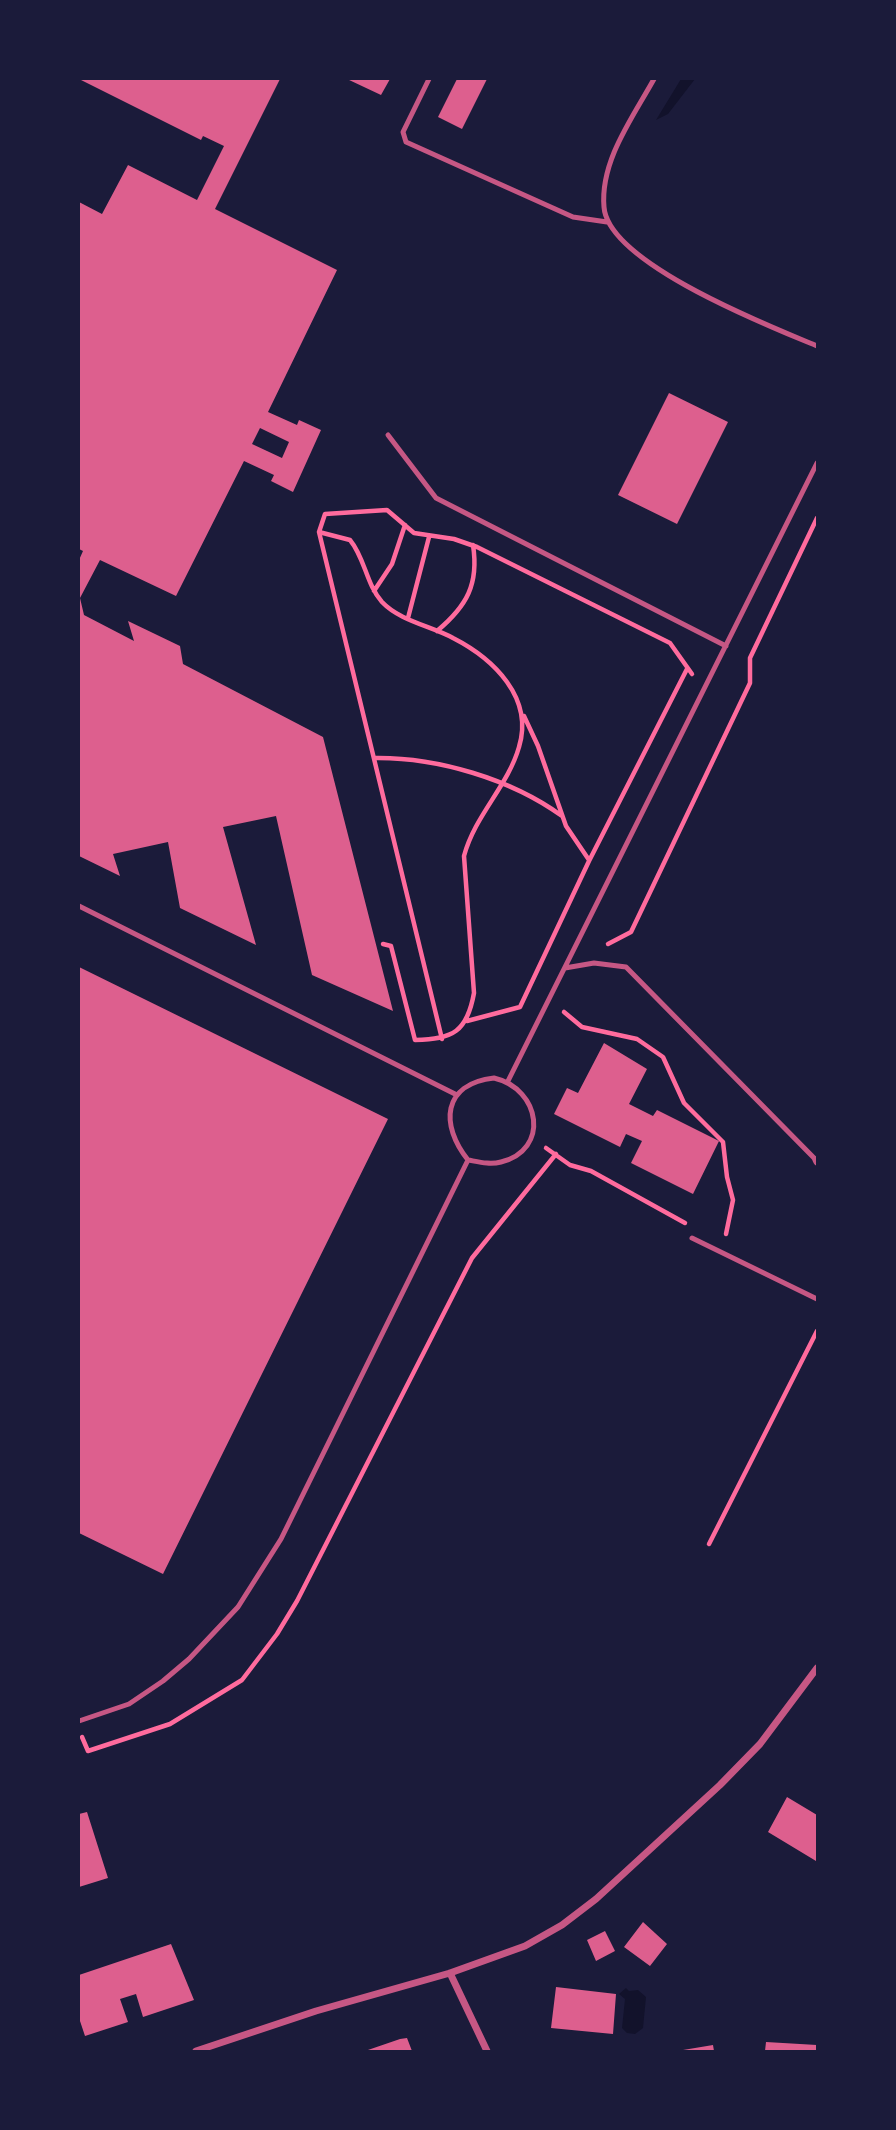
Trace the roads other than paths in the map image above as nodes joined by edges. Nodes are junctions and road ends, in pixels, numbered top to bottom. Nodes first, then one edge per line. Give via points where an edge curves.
1 (429, 79) edge
2 (654, 79) edge
3 (607, 222) junction
4 (817, 346) edge
5 (388, 435) dead end
6 (817, 463) edge
7 (726, 646) junction
8 (79, 906) edge
9 (565, 968) junction
10 (508, 1082) junction
11 (457, 1095) junction
12 (468, 1160) junction
13 (817, 1161) edge
14 (692, 1238) road end
15 (817, 1299) edge
16 (817, 1668) edge
17 (79, 1721) edge
18 (450, 1973) junction
19 (196, 2051) edge
20 (487, 2051) edge

1 - 3 lane via 403,132 406,142 573,217
2 - 3 lane via 608,171
3 - 4 lane via 630,248 665,272 730,310
5 - 7 lane via 436,498
6 - 7 lane
7 - 9 lane
8 - 11 lane
9 - 10 lane
9 - 13 lane via 594,963 625,967
10 - 11 lane via 480,1080
10 - 12 lane via 528,1099 534,1126 530,1139 522,1150 499,1163
11 - 12 lane via 449,1123 452,1138
12 - 17 lane via 281,1539 238,1607 163,1681 129,1704
14 - 15 lane
16 - 18 street via 760,1744 596,1899 525,1946
18 - 19 street
18 - 20 street

